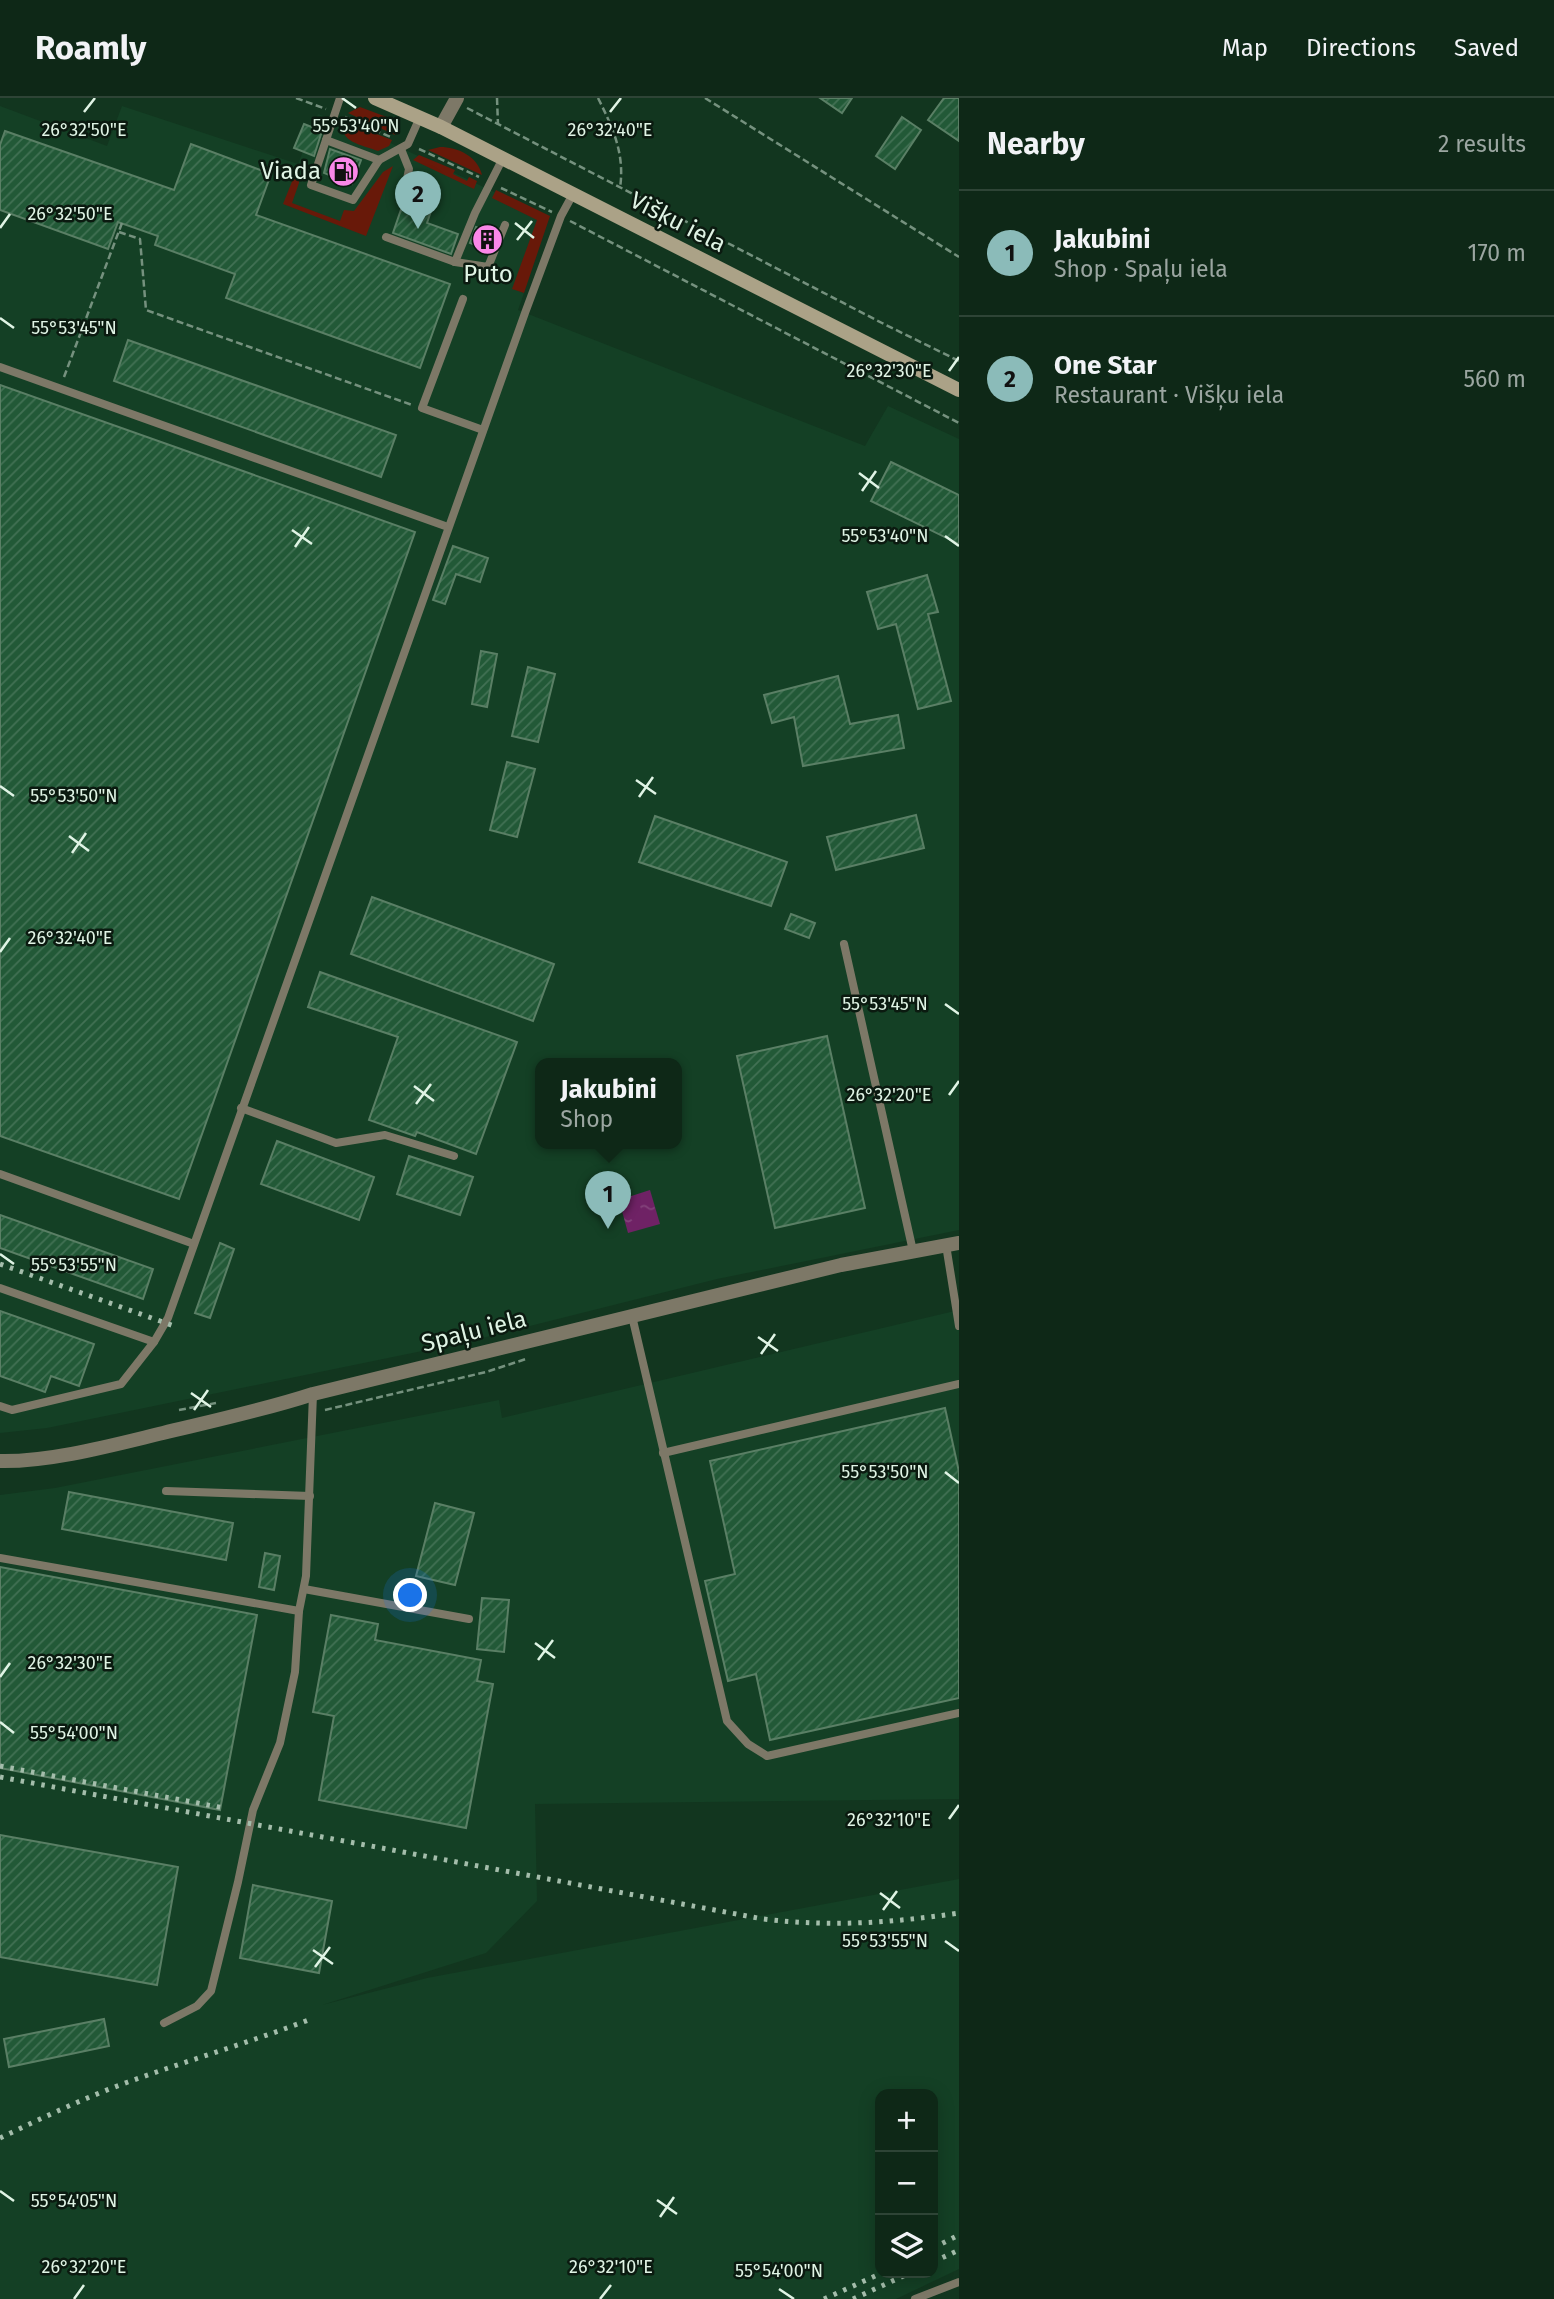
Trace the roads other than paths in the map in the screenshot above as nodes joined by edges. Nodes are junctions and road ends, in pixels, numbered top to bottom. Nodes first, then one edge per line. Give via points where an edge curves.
1 (340, 98) edge
2 (383, 100) edge
3 (456, 100) edge
4 (420, 117) junction
5 (441, 127) junction
6 (326, 140) junction
7 (404, 147) junction
8 (503, 158) junction
9 (379, 160) junction
10 (406, 184) dead end
11 (573, 194) junction
12 (505, 225) dead end
13 (386, 237) dead end
14 (455, 262) junction
15 (463, 299) dead end
16 (0, 367) edge
17 (959, 390) edge
18 (483, 430) junction
19 (448, 527) junction
20 (844, 944) dead end
21 (242, 1108) junction
22 (454, 1156) dead end
23 (0, 1174) edge
24 (194, 1244) junction
25 (953, 1244) edge
26 (914, 1251) junction
27 (0, 1288) edge
28 (632, 1316) junction
29 (959, 1326) edge
30 (154, 1342) junction
31 (959, 1384) edge
32 (313, 1394) junction
33 (0, 1406) edge
34 (663, 1453) junction
35 (0, 1461) edge
36 (166, 1491) dead end
37 (310, 1496) junction
38 (0, 1558) edge
39 (303, 1589) junction
40 (299, 1611) junction
41 (469, 1619) dead end
42 (959, 1713) edge
43 (164, 2023) dead end
44 (959, 2282) edge
45 (915, 2299) edge

1 - 6 lane
2 - 4 street, Višķu iela
3 - 5 street
4 - 5 street, Višķu iela
4 - 7 lane
5 - 8 street, Višķu iela
6 - 9 lane
6 - 9 lane via 311,185 353,200
7 - 9 lane
7 - 10 lane via 409,169
8 - 11 street, Višķu iela
8 - 14 lane
11 - 17 street, Višķu iela
11 - 18 lane
12 - 14 lane via 488,267
13 - 14 lane
15 - 18 lane via 422,408
16 - 19 lane
18 - 19 lane
19 - 21 lane
20 - 26 lane
21 - 22 lane via 336,1143 386,1135
21 - 24 lane
23 - 24 lane
24 - 30 lane via 168,1318
25 - 26 street, Spaļu iela
25 - 29 lane
26 - 28 street, Spaļu iela
27 - 30 lane
28 - 32 street, Spaļu iela
28 - 34 lane
30 - 33 lane via 121,1384 12,1410
31 - 34 lane
32 - 35 street, Spaļu iela via 104,1447
32 - 37 lane
34 - 42 lane via 727,1721 748,1744 767,1756
36 - 37 lane
37 - 39 lane
38 - 40 lane
39 - 40 lane
39 - 41 lane
40 - 43 lane via 295,1672 280,1743 253,1810 211,1991 197,2007
44 - 45 lane

